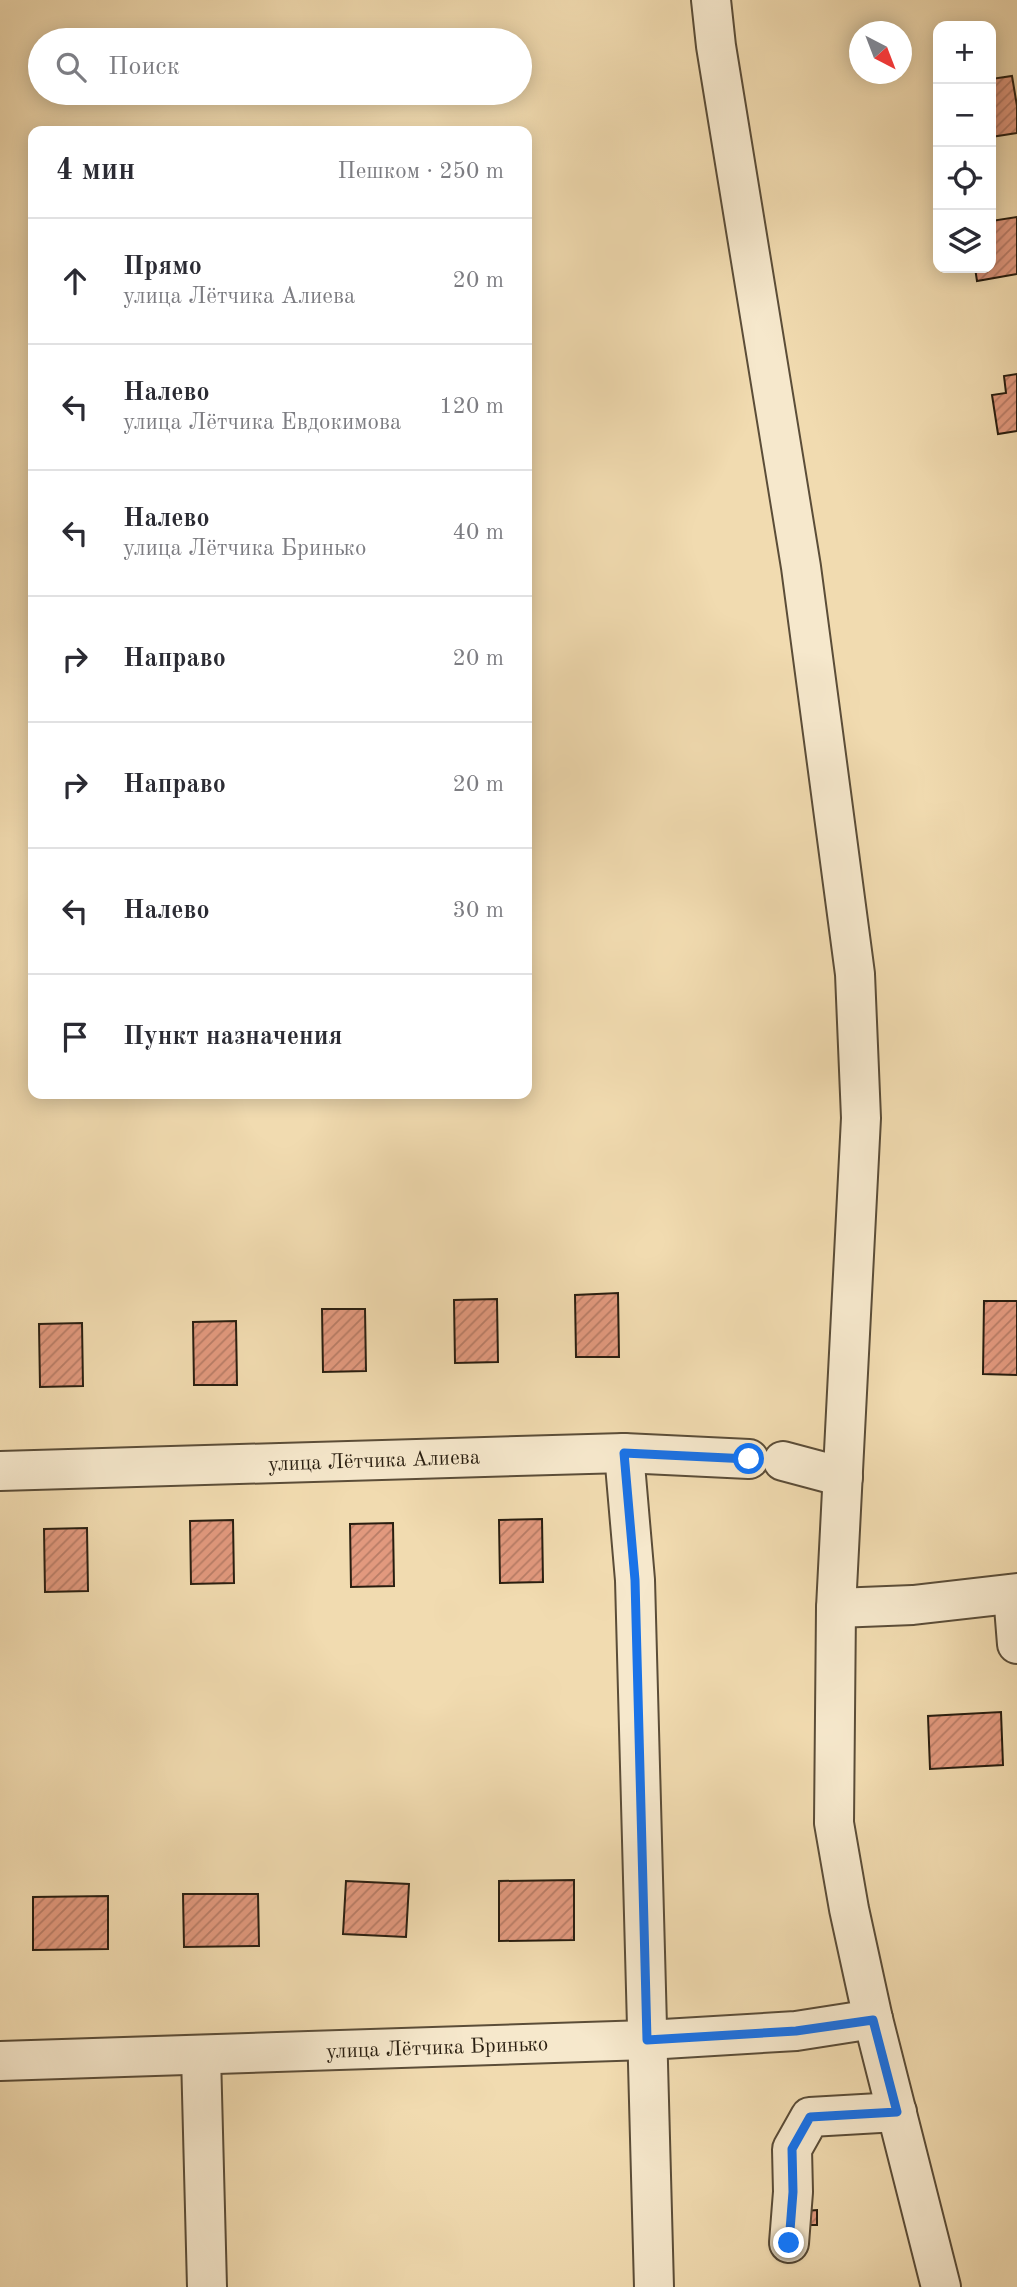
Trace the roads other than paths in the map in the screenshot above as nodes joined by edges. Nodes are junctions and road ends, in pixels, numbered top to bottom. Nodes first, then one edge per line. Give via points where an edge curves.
1 (704, 0) edge
2 (711, 0) edge
3 (716, 46) junction
4 (624, 1453) junction
5 (0, 1471) edge
6 (843, 1478) junction
7 (1015, 1594) edge
8 (836, 1608) junction
9 (1017, 1644) edge
10 (873, 2020) junction
11 (647, 2040) junction
12 (201, 2055) junction
13 (0, 2061) edge
14 (897, 2112) junction
15 (789, 2243) dead end
16 (207, 2287) edge
17 (654, 2287) edge
18 (940, 2287) edge

1 - 3 street
2 - 3 street
3 - 6 street via 801,567 855,974 861,1118
4 - 5 street, улица Лётчика Алиева
4 - 6 street, улица Лётчика Алиева via 766,1460
4 - 11 street via 635,1580
6 - 8 street
7 - 8 street
7 - 9 street
8 - 10 street via 834,1823
10 - 11 street, улица Лётчика Бринько via 796,2031
10 - 14 street
11 - 12 street, улица Лётчика Бринько
11 - 17 street
12 - 13 street, улица Лётчика Бринько
12 - 16 street
14 - 15 street via 810,2117 792,2149
14 - 18 street

